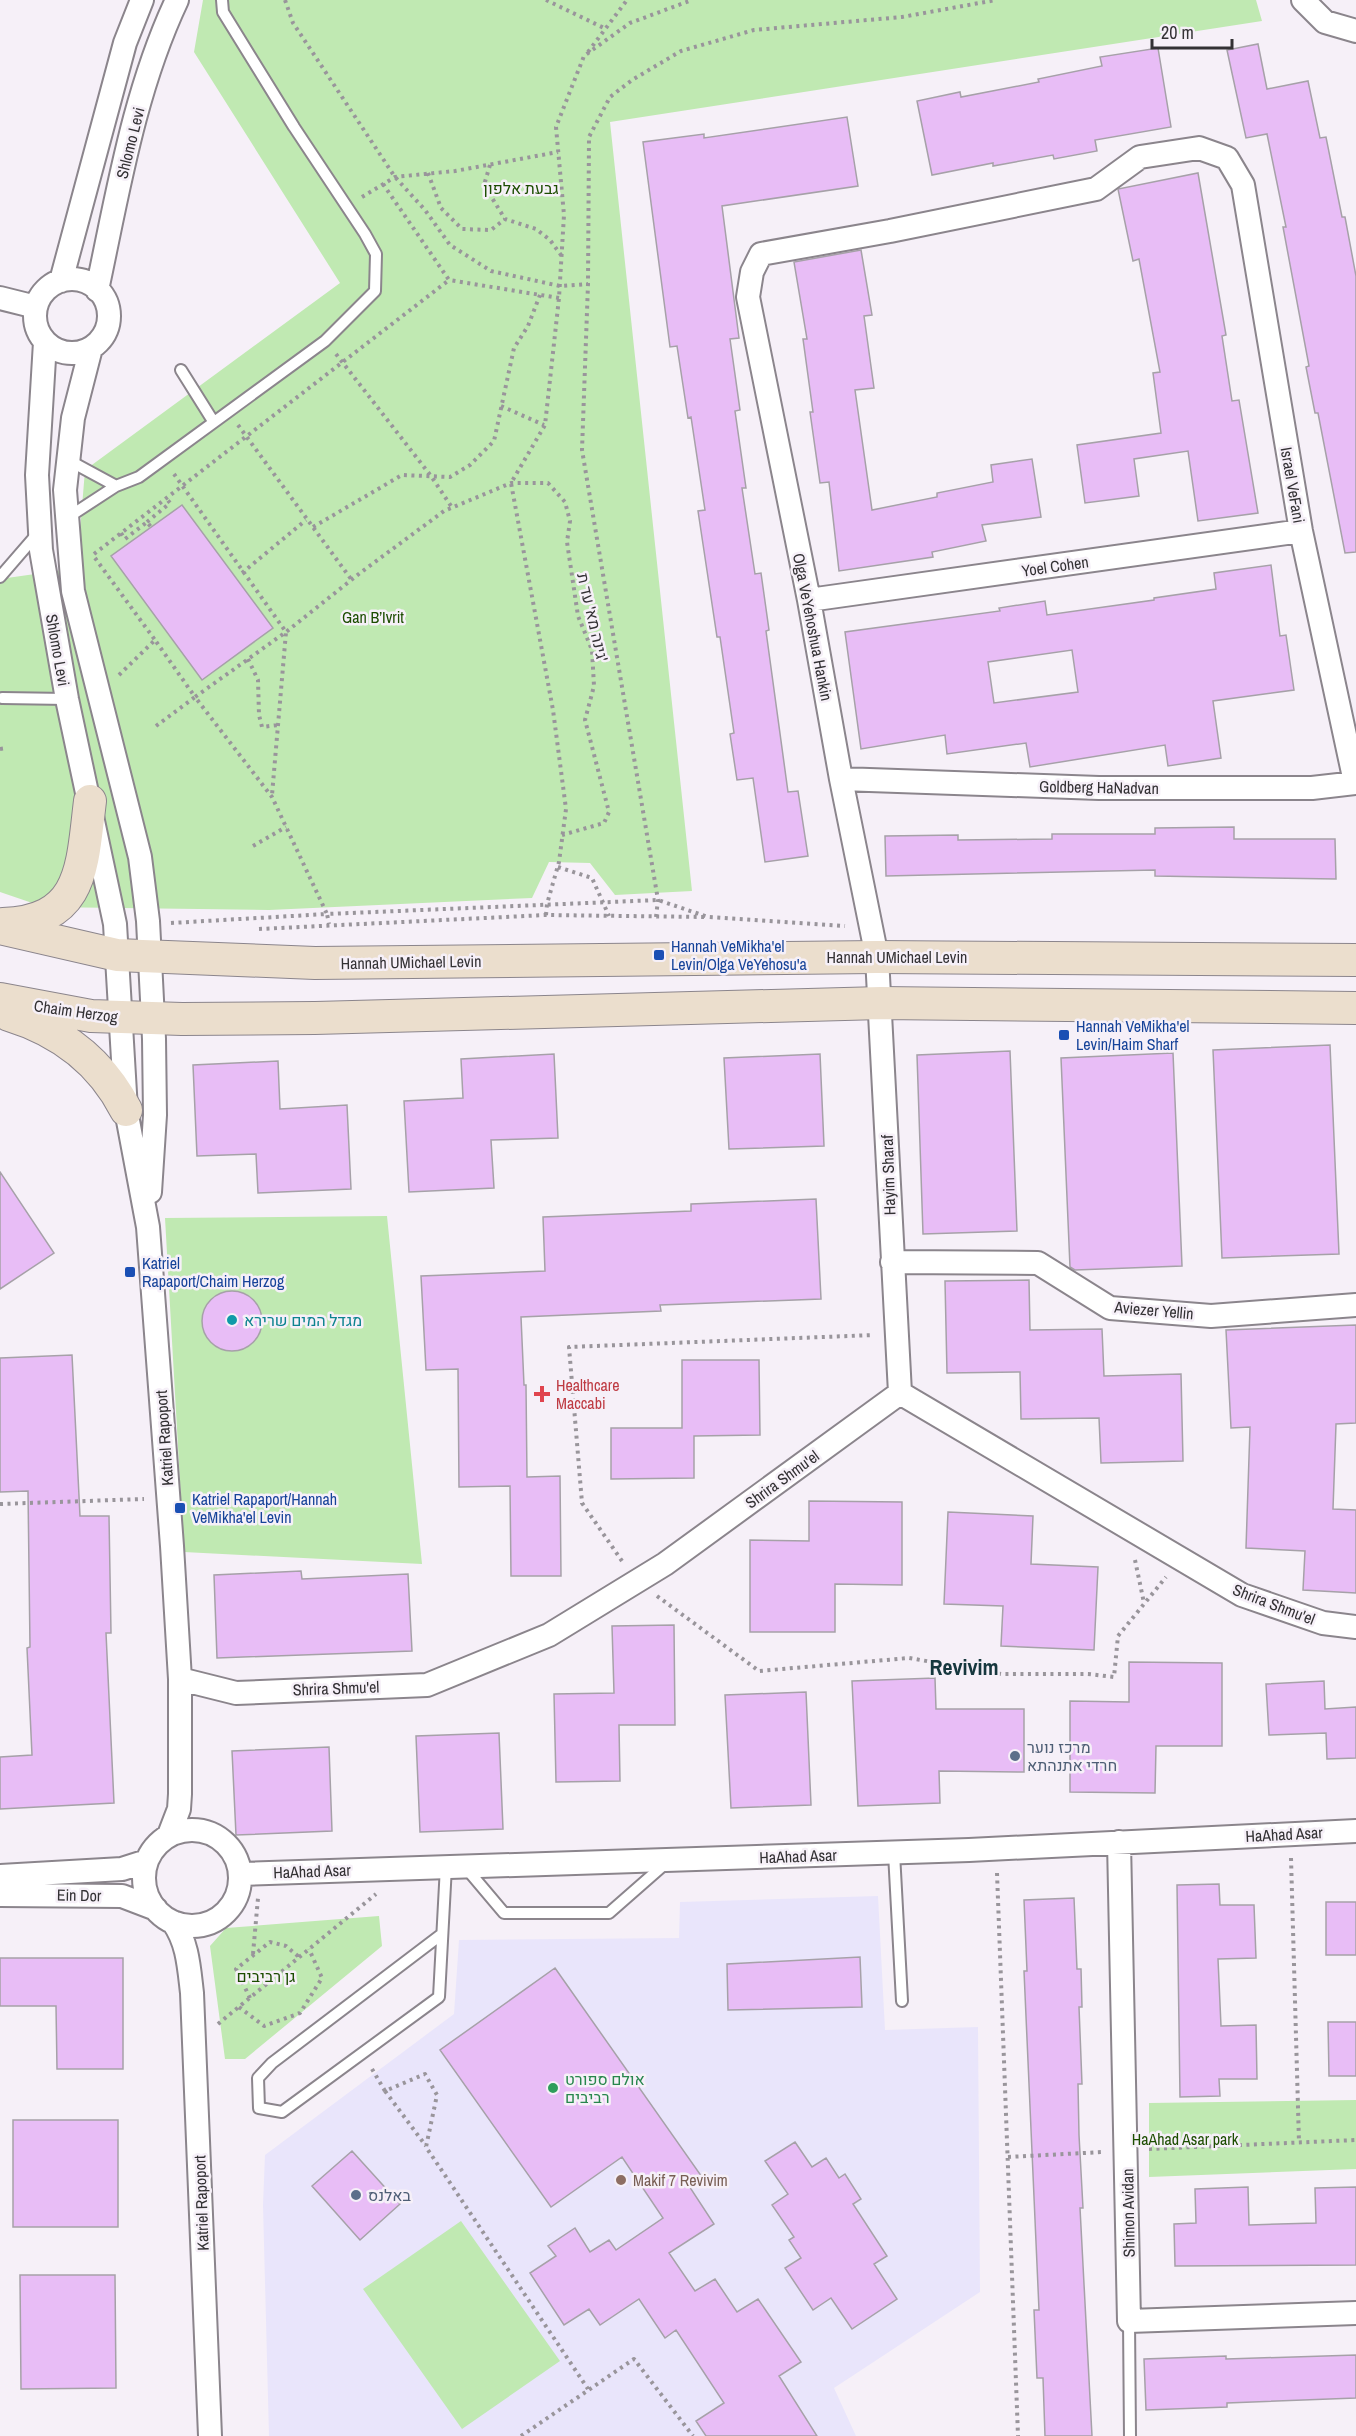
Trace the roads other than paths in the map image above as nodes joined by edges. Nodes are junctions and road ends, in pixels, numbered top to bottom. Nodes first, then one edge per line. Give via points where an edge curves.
1 (142, 0) edge
2 (177, 0) edge
3 (222, 0) edge
4 (1303, 0) edge
5 (1355, 31) edge
6 (61, 281) junction
7 (97, 290) junction
8 (747, 297) joint
9 (0, 298) edge
10 (36, 307) junction
11 (45, 342) junction
12 (92, 348) junction
13 (181, 370) dead end
14 (213, 421) junction
15 (68, 460) junction
16 (116, 486) junction
17 (67, 518) junction
18 (40, 530) junction
19 (1301, 531) junction
20 (0, 577) edge
21 (809, 600) junction
22 (2, 698) dead end
23 (67, 699) junction
24 (841, 779) junction
25 (1356, 782) edge
26 (90, 801) junction
27 (0, 926) edge
28 (875, 942) junction
29 (150, 954) junction
30 (117, 955) junction
31 (1356, 960) edge
32 (0, 999) edge
33 (881, 1003) junction
34 (1356, 1008) edge
35 (0, 1012) edge
36 (120, 1018) junction
37 (152, 1019) junction
38 (126, 1110) junction
39 (148, 1227) junction
40 (892, 1262) junction
41 (1356, 1305) edge
42 (900, 1393) junction
43 (1356, 1627) edge
44 (180, 1679) junction
45 (180, 1758) junction
46 (202, 1830) junction
47 (1356, 1831) edge
48 (169, 1835) junction
49 (1119, 1842) junction
50 (894, 1853) junction
51 (671, 1859) junction
52 (147, 1861) junction
53 (455, 1866) junction
54 (250, 1873) junction
55 (0, 1876) edge
56 (0, 1895) edge
57 (165, 1916) junction
58 (204, 1924) junction
59 (442, 1934) junction
60 (190, 1970) junction
61 (902, 2001) dead end
62 (1356, 2313) edge
63 (1130, 2321) junction
64 (210, 2436) edge
65 (1130, 2436) edge

1 - 6 street, Shlomo Levi via 122,53
2 - 7 street, Shlomo Levi via 163,29 128,142
3 - 14 lane via 223,12 376,254 375,291 325,341
4 - 5 street via 1325,22
6 - 7 street via 84,281
6 - 10 street via 50,286
7 - 12 street via 108,307 109,318 101,340
8 - 19 street, Israel VeFani via 761,254 1096,189 1140,157 1199,148 1227,158 1243,185
8 - 21 street, Olga VeYehoshua Hankin
9 - 10 street
10 - 11 street via 38,332
11 - 12 street via 67,354
11 - 18 street, Shlomo Levi via 37,476
12 - 15 street, Shlomo Levi via 73,418
13 - 14 lane
14 - 16 lane via 140,477
15 - 16 lane
15 - 17 street, Shlomo Levi
16 - 17 lane
17 - 29 street, Shlomo Levi via 73,591 140,857
18 - 20 lane
18 - 23 street, Shlomo Levi
19 - 21 street, Yoel Cohen
19 - 25 street, Israel VeFani
21 - 24 street, Olga VeYehoshua Hankin
22 - 23 lane
23 - 26 street, Shlomo Levi
24 - 25 street, Goldberg HaNadvan via 1099,788 1312,788
24 - 28 street, Olga VeYehoshua Hankin
26 - 27 main road via 81,872 66,899 57,910 24,923
26 - 30 street, Shlomo Levi via 115,924
27 - 30 main road
28 - 29 main road, Hannah UMichael Levin via 315,963
28 - 31 main road, Hannah UMichael Levin
28 - 33 street, Hayim Sharaf
29 - 30 main road
29 - 37 street, Katriel Rapoport
30 - 36 street, Katriel Rapoport
32 - 36 main road, Chaim Herzog
33 - 34 main road
33 - 37 main road
33 - 40 street, Hayim Sharaf
35 - 38 main road via 35,1023 78,1048 114,1087
36 - 37 main road, Chaim Herzog
36 - 38 street, Katriel Rapoport
37 - 39 street, Katriel Rapoport via 155,1115
38 - 39 street, Katriel Rapoport
39 - 44 street, Katriel Rapoport
40 - 41 street, Aviezer Yellin via 1038,1263 1110,1308 1211,1316
40 - 42 street, Hayim Sharaf
42 - 43 street, Shrira Shmu'el via 1242,1595 1323,1623
42 - 44 street, Shrira Shmu'el via 637,1582 549,1635 427,1685 236,1692
44 - 45 street, Katriel Rapoport
45 - 46 street, Katriel Rapoport via 191,1808
45 - 48 street, Katriel Rapoport via 179,1809
46 - 48 street
46 - 54 street via 232,1851
47 - 49 street, HaAhad Asar
48 - 52 street
49 - 50 street, HaAhad Asar
49 - 63 street, Shimon Avidan
50 - 51 street, HaAhad Asar
50 - 61 lane
51 - 53 street, HaAhad Asar
51 - 53 lane via 609,1912 504,1913
52 - 55 street, Ein Dor via 122,1869
52 - 57 street via 145,1887
53 - 54 street, HaAhad Asar
53 - 59 lane
54 - 58 street via 227,1911
56 - 57 street, Ein Dor via 122,1896
57 - 58 street via 188,1926
57 - 60 street, Katriel Rapoport via 181,1933
58 - 60 street, Katriel Rapoport via 193,1947
59 - 59 lane via 439,1997 282,2112 260,2108 258,2078 272,2063
60 - 64 street, Katriel Rapoport
62 - 63 street
63 - 65 lane

